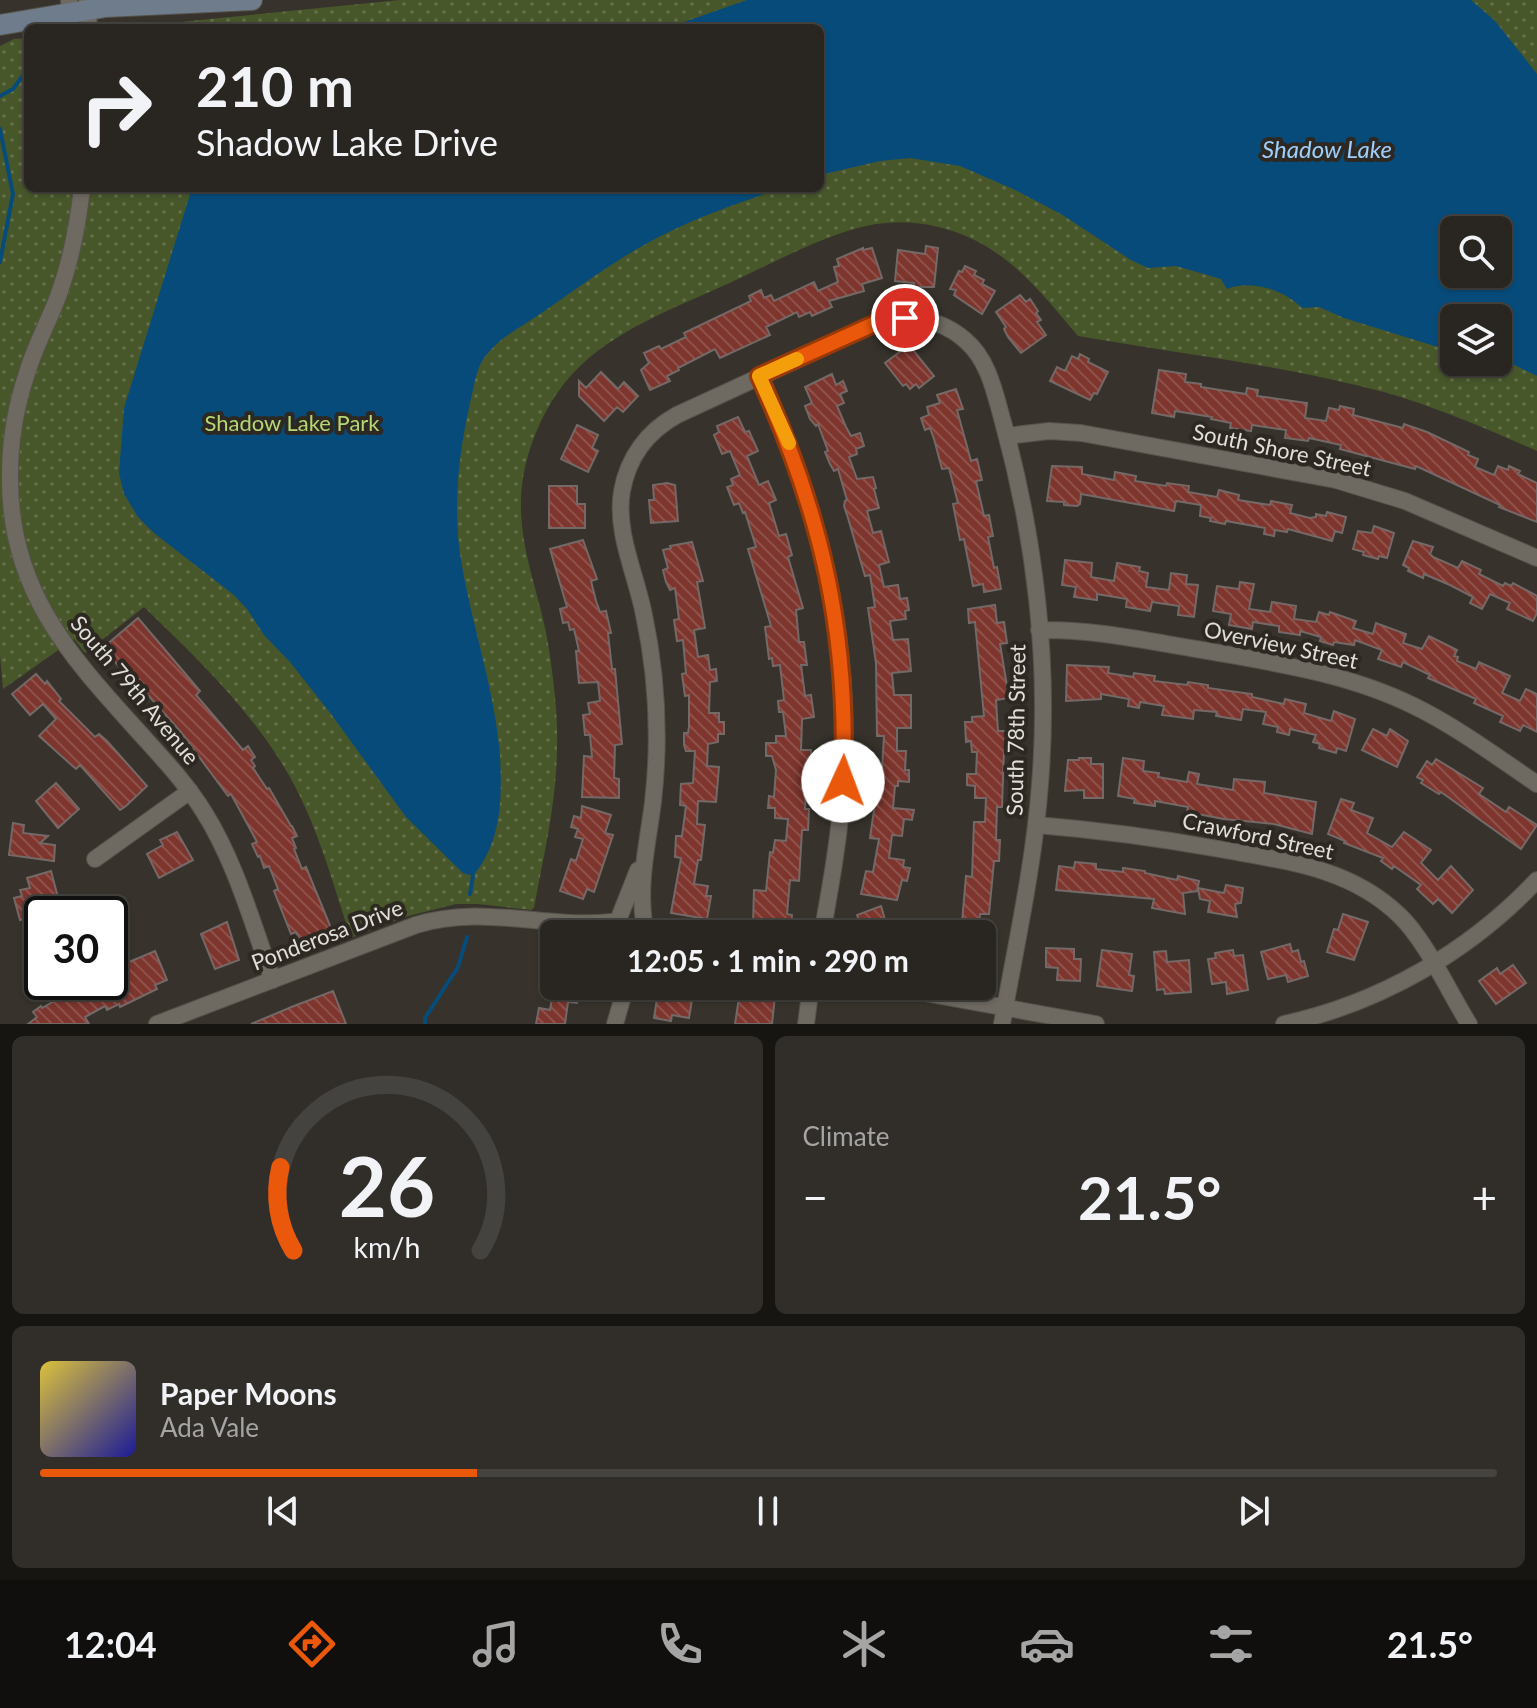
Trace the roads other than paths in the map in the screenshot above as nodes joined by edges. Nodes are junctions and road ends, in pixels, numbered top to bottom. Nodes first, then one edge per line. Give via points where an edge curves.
1 (252, 0) edge
2 (79, 13) edge
3 (0, 25) edge
4 (81, 192) edge
5 (759, 376) junction
6 (1007, 436) junction
7 (1537, 558) edge
8 (1039, 630) junction
9 (1537, 784) edge
10 (190, 791) junction
11 (1037, 825) junction
12 (645, 853) junction
13 (95, 859) dead end
14 (1537, 880) edge
15 (518, 919) junction
16 (613, 920) edge
17 (647, 920) edge
18 (824, 920) edge
19 (540, 921) edge
20 (540, 926) edge
21 (1433, 964) junction
22 (273, 980) junction
23 (612, 1000) edge
24 (621, 1000) edge
25 (809, 1000) edge
26 (941, 1000) edge
27 (1004, 1016) edge
28 (157, 1024) edge
29 (612, 1024) edge
30 (806, 1024) edge
31 (1096, 1024) edge
32 (1284, 1024) edge
33 (1469, 1024) edge

1 - 2 main road via 144,4
2 - 3 main road
4 - 10 street, South 79th Avenue via 66,272 27,372 14,424 10,475 16,532 31,586 62,643
5 - 6 street, South 78th Street via 874,324 924,320 954,332 977,353
5 - 12 street, South 78th Street via 663,423 636,453 624,481 620,519 648,631 656,711
5 - 18 street via 809,500 841,658 843,781
6 - 7 street, South Shore Street via 1081,433 1336,480 1405,501
6 - 8 street, South 78th Street via 1027,530
8 - 9 street, Overview Street via 1105,633 1359,684 1437,718
8 - 11 street, South 78th Street via 1043,718
10 - 13 street
10 - 22 street, South 79th Avenue via 223,847
11 - 21 street, Crawford Street via 1152,837 1330,872 1391,908
11 - 27 street, South 78th Street
12 - 16 street
12 - 17 street via 641,895
14 - 21 street via 1499,917
15 - 19 street, Ponderosa Drive
15 - 20 street, Ponderosa Drive
15 - 22 street, Ponderosa Drive via 442,917
21 - 32 street via 1366,999
21 - 33 street, Crawford Street
22 - 28 street, Ponderosa Drive
23 - 29 street
24 - 29 street
25 - 30 street
26 - 27 street
27 - 31 street

